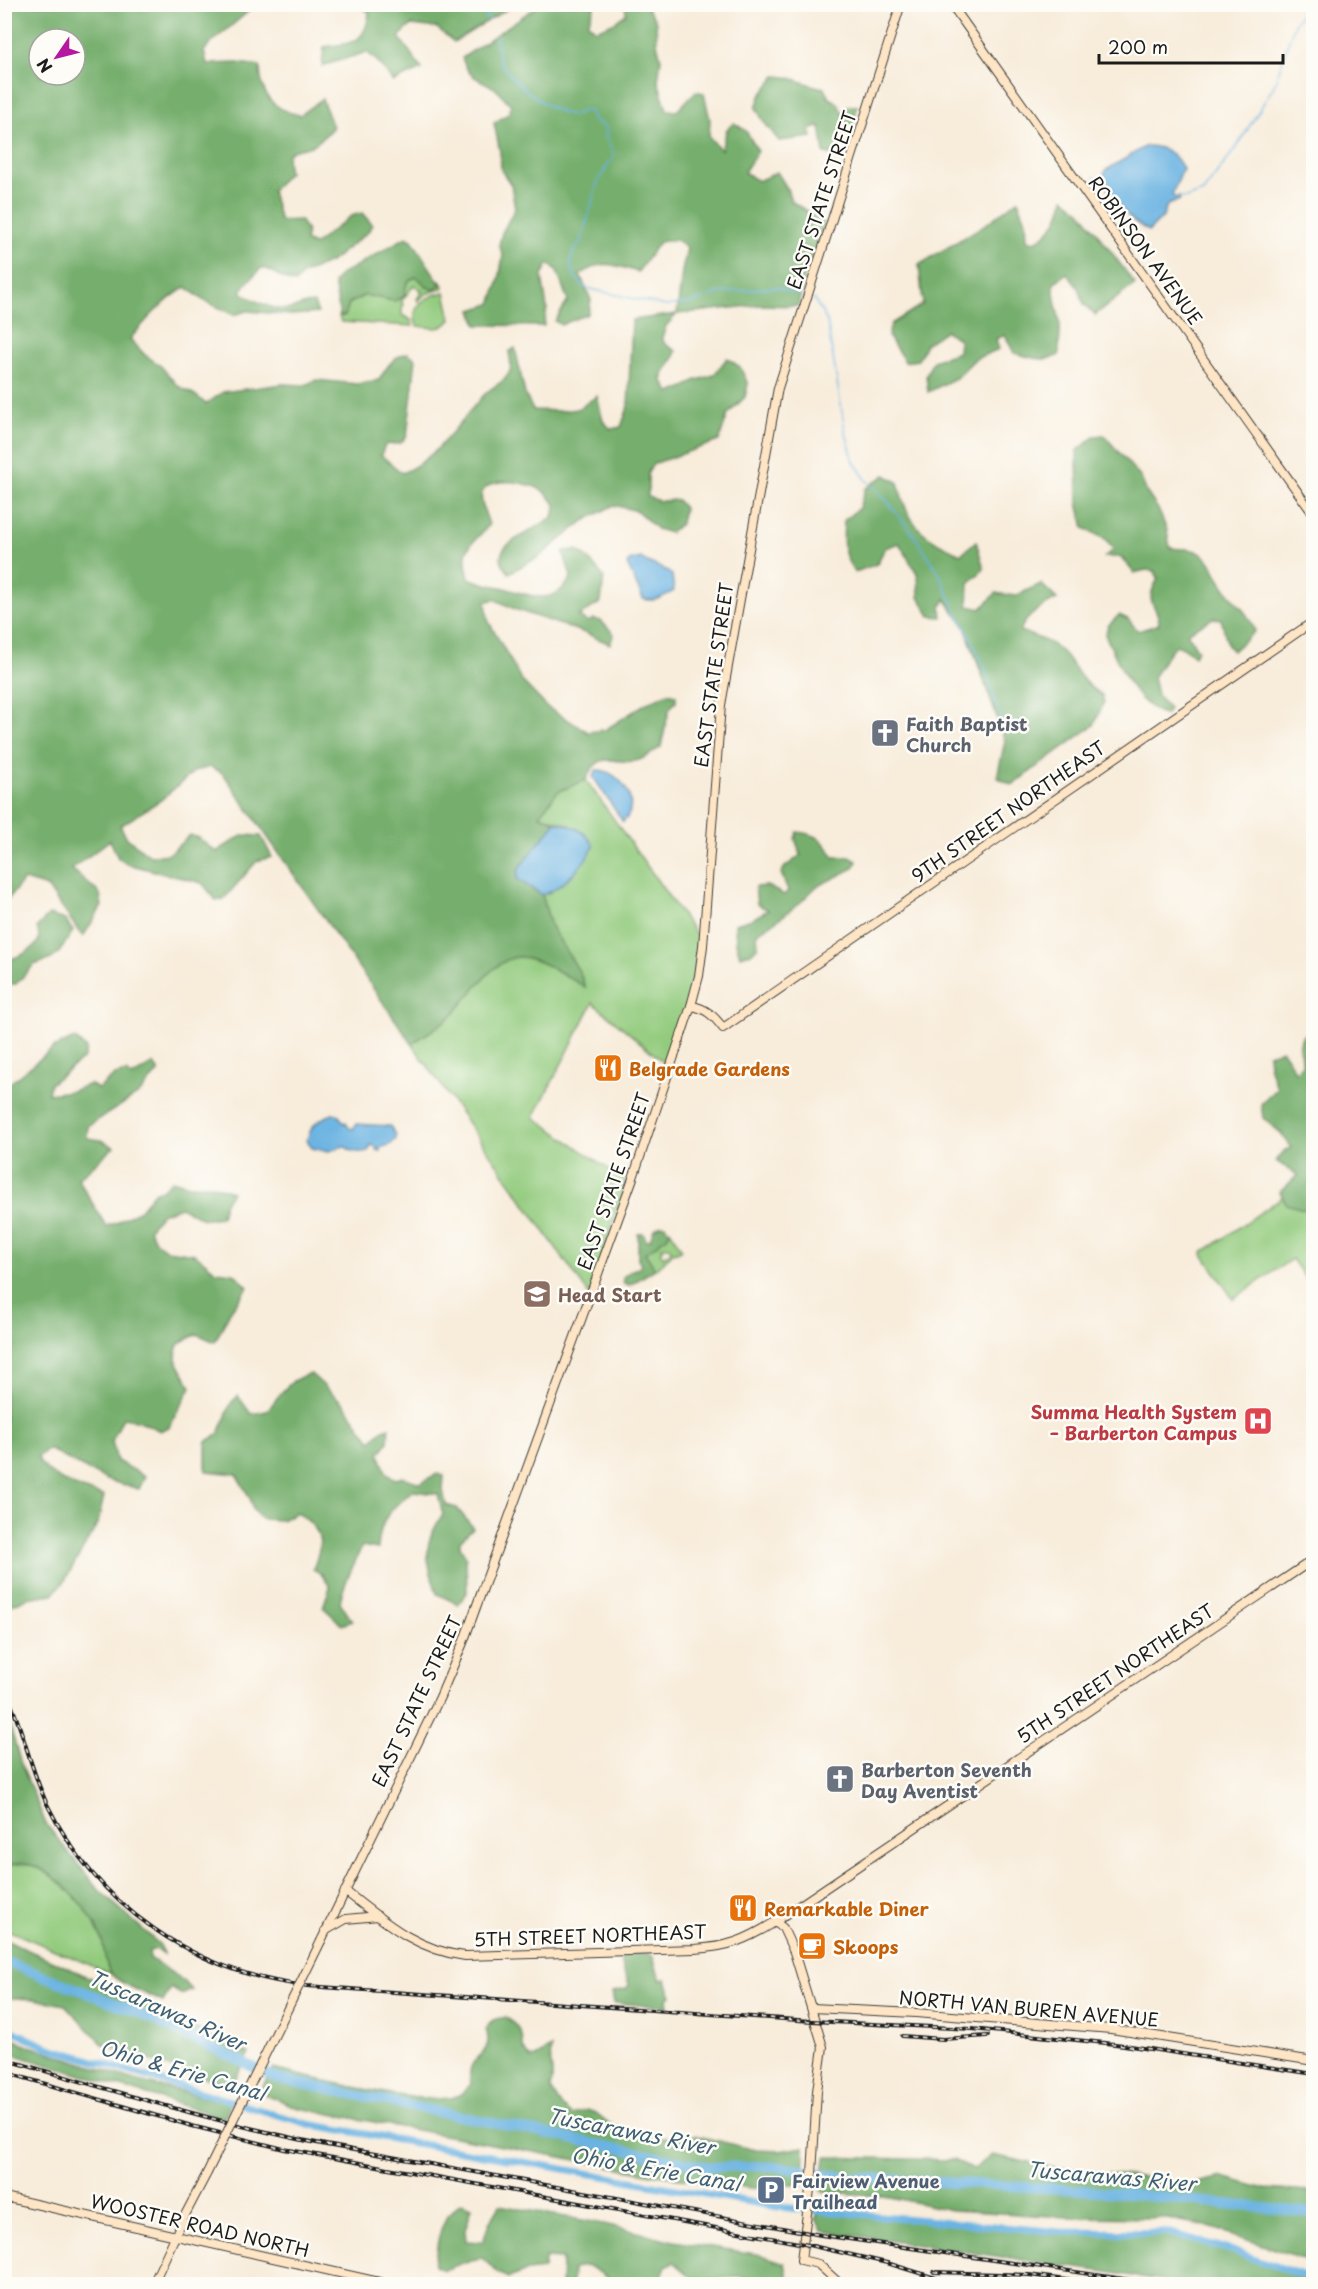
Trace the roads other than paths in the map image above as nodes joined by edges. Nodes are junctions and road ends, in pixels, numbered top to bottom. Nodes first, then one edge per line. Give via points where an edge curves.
1 (901, 4) edge
2 (951, 4) edge
3 (1314, 515) edge
4 (1314, 621) edge
5 (691, 1006) junction
6 (1314, 1559) edge
7 (345, 1891) junction
8 (379, 1916) junction
9 (775, 1922) junction
10 (325, 1931) junction
11 (812, 2008) junction
12 (1314, 2061) edge
13 (4, 2197) edge
14 (176, 2236) junction
15 (153, 2284) edge
16 (388, 2284) edge
17 (840, 2284) edge

1 - 5 street, EAST STATE STREET via 778,388 721,705 703,946
2 - 3 street, ROBINSON AVENUE
4 - 5 street, 9TH STREET NORTHEAST via 723,1028 706,1010
5 - 7 street, EAST STATE STREET via 633,1178 463,1643
6 - 9 street, 5TH STREET NORTHEAST
7 - 8 street, 5TH STREET NORTHEAST
7 - 10 street, EAST STATE STREET
8 - 9 street, 5TH STREET NORTHEAST via 422,1946 465,1956 714,1948 738,1942
8 - 10 street via 346,1919
9 - 11 street via 783,1928 790,1943
10 - 14 street, EAST STATE STREET, bridge
11 - 12 street, NORTH VAN BUREN AVENUE via 1112,2029
11 - 17 street via 823,2047 801,2260 818,2264
13 - 14 street, WOOSTER ROAD NORTH
14 - 15 street, EAST STATE STREET
14 - 16 street, WOOSTER ROAD NORTH

